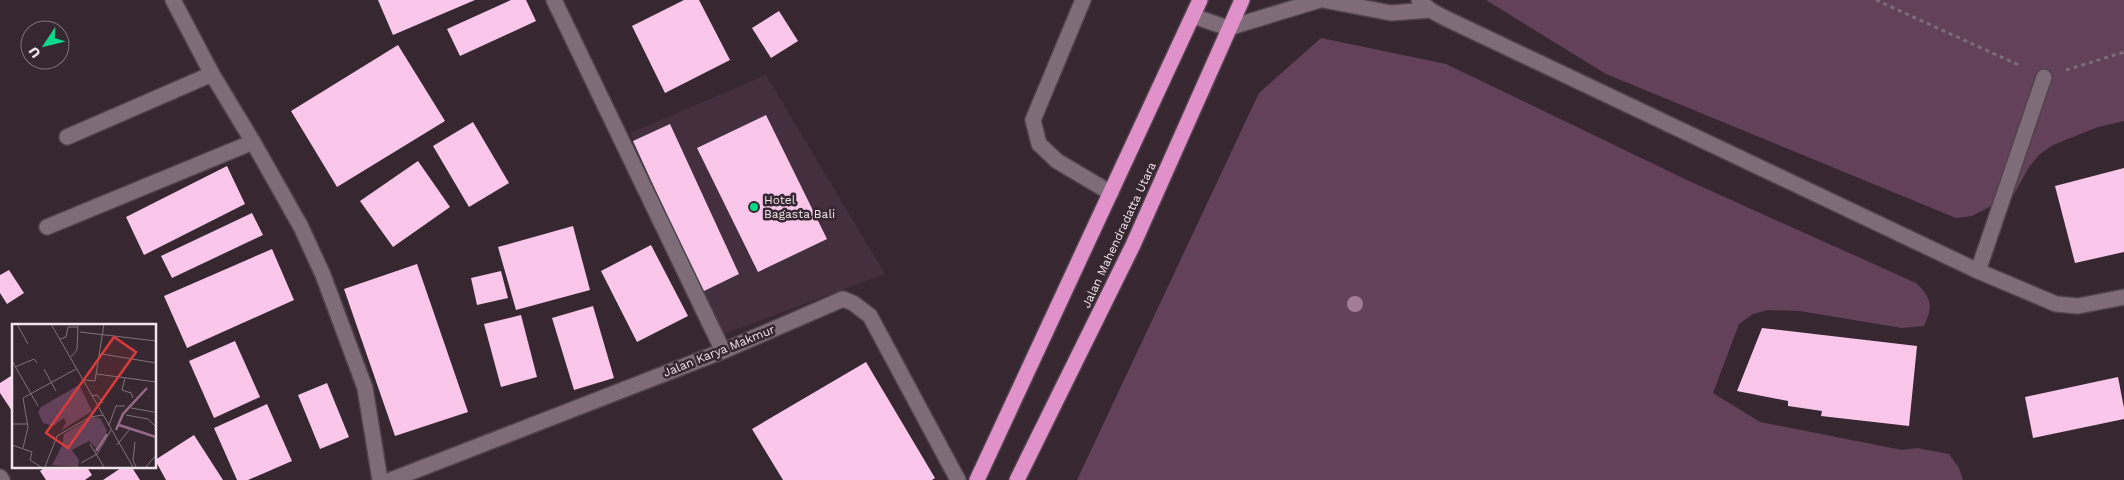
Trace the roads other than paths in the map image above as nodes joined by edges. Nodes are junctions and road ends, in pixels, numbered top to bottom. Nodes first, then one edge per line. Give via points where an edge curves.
1 (173, 0) edge
2 (554, 0) edge
3 (1083, 0) edge
4 (1200, 0) edge
5 (1242, 0) edge
6 (1322, 0) edge
7 (1419, 0) edge
8 (1430, 10) junction
9 (1193, 16) junction
10 (1228, 28) junction
11 (212, 74) junction
12 (2044, 76) road end
13 (67, 137) dead end
14 (253, 142) junction
15 (1111, 193) junction
16 (48, 227) dead end
17 (1978, 271) junction
18 (2124, 297) edge
19 (723, 351) junction
20 (380, 480) edge
21 (391, 480) edge
22 (958, 480) edge
23 (977, 480) edge
24 (1017, 480) edge

1 - 11 street
2 - 19 street
3 - 15 street via 1034,120 1039,144 1057,161
4 - 9 highway, Jalan Mahendradatta Utara
5 - 10 highway, Jalan Mahendradatta Utara
6 - 8 street via 1391,13
6 - 10 street
7 - 8 street
8 - 17 street
9 - 10 street
9 - 15 highway, Jalan Mahendradatta Utara
10 - 24 highway, Jalan Mahendradatta Utara via 1133,245
11 - 13 street
11 - 14 street
12 - 17 street
14 - 16 street
14 - 20 street via 301,227 323,275 364,388
15 - 23 highway, Jalan Mahendradatta Utara
17 - 18 street via 2056,304 2078,306
19 - 21 street, Jalan Karya Makmur
19 - 22 street, Jalan Karya Makmur via 843,299 853,303 870,316

